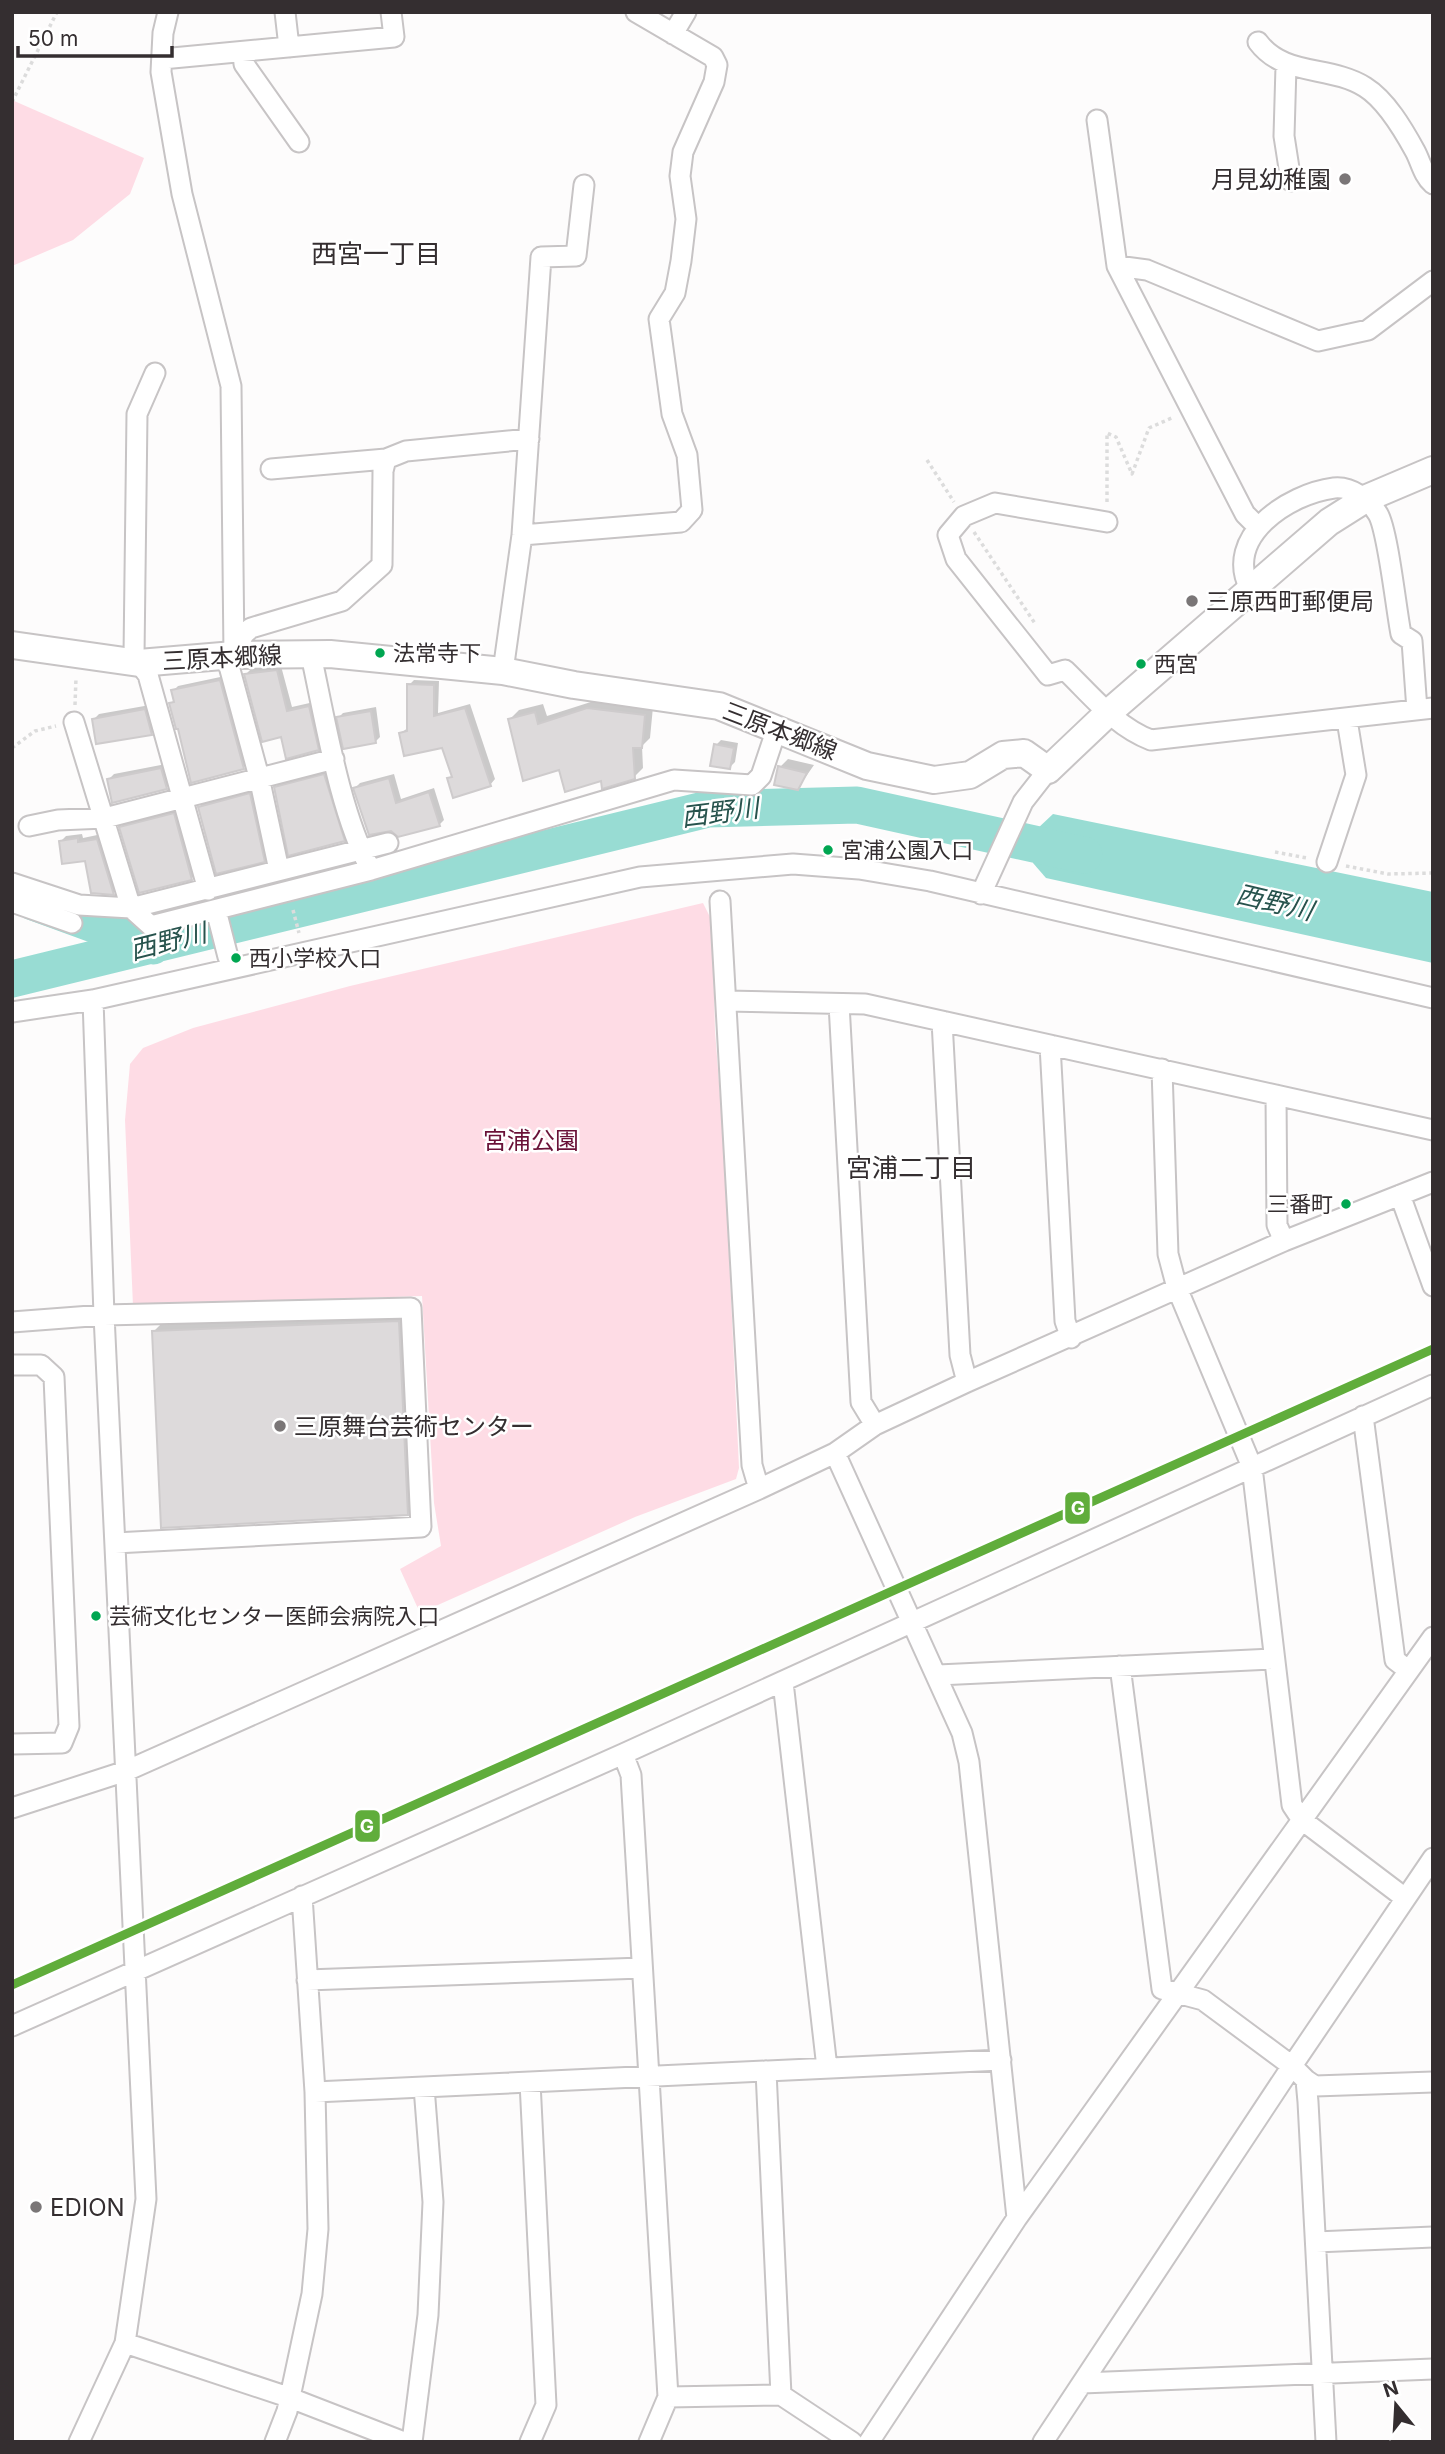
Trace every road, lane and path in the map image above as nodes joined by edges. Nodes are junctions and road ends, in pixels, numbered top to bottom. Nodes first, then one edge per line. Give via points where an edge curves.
1 (57, 12) edge
2 (168, 12) edge
3 (285, 12) edge
4 (391, 12) edge
5 (636, 12) edge
6 (686, 12) edge
7 (673, 34) junction
8 (1258, 43) dead end
9 (289, 47) junction
10 (243, 52) junction
11 (162, 60) junction
12 (1286, 66) junction
13 (12, 102) edge
14 (1097, 120) dead end
15 (299, 142) dead end
16 (1291, 181) dead end
17 (1433, 184) edge
18 (584, 185) dead end
19 (1117, 266) junction
20 (1433, 281) edge
21 (155, 373) dead end
22 (1191, 409) junction
23 (529, 439) junction
24 (386, 459) junction
25 (927, 460) dead end
26 (271, 469) dead end
27 (1433, 470) edge
28 (1367, 498) junction
29 (964, 516) junction
30 (1107, 522) joint
31 (1257, 526) junction
32 (522, 535) junction
33 (1250, 589) junction
34 (1036, 626) dead end
35 (12, 645) edge
36 (234, 655) junction
37 (310, 655) junction
38 (77, 656) junction
39 (139, 663) junction
40 (503, 671) junction
41 (1425, 709) edge
42 (1108, 713) junction
43 (1347, 720) junction
44 (74, 722) junction
45 (777, 728) junction
46 (12, 748) edge
47 (334, 759) junction
48 (1048, 770) junction
49 (259, 777) junction
50 (184, 799) junction
51 (105, 818) junction
52 (29, 826) dead end
53 (387, 843) dead end
54 (360, 850) junction
55 (1275, 852) dead end
56 (1327, 862) junction
57 (279, 870) junction
58 (371, 870) junction
59 (1433, 873) edge
60 (12, 883) edge
61 (208, 890) junction
62 (289, 891) junction
63 (981, 894) junction
64 (720, 901) dead end
65 (12, 902) edge
66 (131, 908) junction
67 (216, 909) junction
68 (72, 923) dead end
69 (301, 941) dead end
70 (228, 957) dead end
71 (1433, 998) edge
72 (93, 1000) junction
73 (726, 1001) junction
74 (839, 1003) junction
75 (12, 1012) edge
76 (942, 1021) junction
77 (1051, 1045) junction
78 (1162, 1069) junction
79 (1276, 1095) junction
80 (1433, 1130) edge
81 (1433, 1182) edge
82 (1400, 1195) junction
83 (1284, 1241) junction
84 (1433, 1286) edge
85 (1177, 1288) junction
86 (104, 1315) junction
87 (12, 1322) edge
88 (1071, 1338) junction
89 (12, 1365) edge
90 (967, 1382) junction
91 (1433, 1385) edge
92 (1363, 1416) junction
93 (875, 1425) junction
94 (835, 1453) junction
95 (1252, 1467) junction
96 (759, 1489) junction
97 (115, 1543) junction
98 (910, 1624) junction
99 (1433, 1637) edge
100 (1274, 1658) junction
101 (1120, 1666) junction
102 (1408, 1670) junction
103 (937, 1675) junction
104 (783, 1682) junction
105 (12, 1744) edge
106 (623, 1755) junction
107 (126, 1771) junction
108 (12, 1808) edge
109 (1302, 1820) junction
110 (1433, 1858) edge
111 (302, 1896) junction
112 (1405, 1898) junction
113 (642, 1968) junction
114 (135, 1971) junction
115 (307, 1980) junction
116 (1177, 1994) junction
117 (12, 2026) edge
118 (1001, 2060) junction
119 (1292, 2066) junction
120 (827, 2068) junction
121 (766, 2071) junction
122 (648, 2077) junction
123 (1306, 2080) junction
124 (1433, 2081) edge
125 (530, 2082) junction
126 (424, 2087) junction
127 (315, 2092) junction
128 (1017, 2218) junction
129 (1433, 2237) edge
130 (1316, 2242) junction
131 (125, 2343) junction
132 (1433, 2369) edge
133 (1322, 2374) junction
134 (1082, 2383) junction
135 (781, 2395) junction
136 (288, 2397) junction
137 (668, 2398) junction
138 (79, 2442) edge
139 (275, 2442) edge
140 (404, 2442) edge
141 (412, 2442) edge
142 (530, 2442) edge
143 (649, 2442) edge
144 (852, 2442) edge
145 (869, 2442) edge
146 (1043, 2442) edge
147 (1326, 2442) edge

1 - 13 path
2 - 11 street
3 - 9 street
4 - 9 street via 394,37
5 - 7 street
6 - 7 street
7 - 32 street via 713,57 717,65 683,152 680,176 686,219 681,261 675,293 659,319 673,414 687,455 692,510 681,522
8 - 12 street via 1267,55
9 - 10 street
10 - 11 street
10 - 15 street via 244,64
11 - 36 street via 182,194 231,386
12 - 16 street via 1284,136
12 - 17 street via 1343,75 1367,89 1384,105
14 - 19 street
18 - 23 street via 576,256 541,257
19 - 20 street via 1147,270 1318,341 1368,330
19 - 22 street
21 - 39 street via 137,414 134,656
22 - 30 path via 1149,428 1132,474 1116,437 1107,433
22 - 31 street via 1245,514
23 - 24 street via 406,451
23 - 32 street
24 - 26 street
24 - 36 street via 383,565 342,601 251,628
25 - 29 path
27 - 28 main road
28 - 31 street via 1336,487 1300,500
28 - 33 main road via 1329,522
28 - 41 street via 1380,516 1401,634 1412,641
29 - 30 street via 995,503
29 - 34 path
29 - 42 street via 948,535 956,559 1048,675 1065,670
31 - 33 street via 1245,549 1241,573
32 - 40 street
33 - 42 main road
35 - 38 main road, 三原本郷線
36 - 37 main road, 三原本郷線
36 - 39 main road, 三原本郷線
36 - 49 street via 229,666
37 - 40 main road, 三原本郷線
37 - 47 street
38 - 39 main road, 三原本郷線
38 - 44 path
39 - 50 street via 148,675
40 - 45 main road, 三原本郷線 via 719,706
41 - 43 street
42 - 43 street via 1151,740
42 - 48 main road
43 - 56 street via 1356,775
44 - 46 path via 35,731
44 - 51 street
45 - 48 main road, 三原本郷線 via 867,765 934,780 970,775 1003,755 1024,753
45 - 58 street via 761,776 752,785 674,780
47 - 49 street
47 - 54 street
48 - 63 street via 1023,802
49 - 50 street
49 - 57 street
50 - 51 street
50 - 61 street
51 - 52 street
51 - 66 street
53 - 54 street
54 - 57 street
54 - 58 street
55 - 56 path
56 - 59 path via 1388,874
57 - 61 street
58 - 62 street
60 - 66 street via 79,905
61 - 66 street
62 - 67 street
62 - 69 path
63 - 71 street
63 - 72 street via 859,869 793,864 640,877
64 - 73 street
65 - 68 street
66 - 67 street via 151,926
67 - 70 street
72 - 75 street
72 - 86 street
73 - 74 street
73 - 96 street via 752,1465
74 - 76 street
74 - 93 street via 861,1402
76 - 77 street
76 - 90 street via 960,1354
77 - 78 street
77 - 88 street via 1065,1321
78 - 79 street
78 - 85 street via 1168,1254
79 - 80 street
79 - 83 street via 1278,1225
81 - 82 street
82 - 83 street
82 - 84 street
83 - 85 street
85 - 88 street
85 - 95 street
86 - 87 street
86 - 97 street
86 - 97 street via 411,1308 422,1527
88 - 90 street
89 - 105 street via 41,1365 54,1377 69,1726 62,1743
90 - 93 street
91 - 92 street
92 - 95 street
92 - 102 street via 1395,1660
93 - 94 street
94 - 96 street
94 - 98 street
95 - 98 street
95 - 100 street
96 - 107 street
97 - 107 street
98 - 103 street
98 - 104 street
99 - 102 street
100 - 101 street
100 - 109 street via 1292,1805
101 - 103 street
101 - 116 street via 1161,1989
102 - 109 street
103 - 118 street via 962,1732 969,1762
104 - 106 street
104 - 120 street
106 - 111 street
106 - 113 street via 631,1775
107 - 108 street
107 - 114 street
109 - 112 street
109 - 116 street
110 - 112 street
111 - 114 street
111 - 115 street
112 - 119 street
113 - 115 street
113 - 122 street
114 - 117 street
114 - 131 street via 146,2199
115 - 127 street
116 - 119 street via 1203,2000
116 - 128 street
118 - 120 street
118 - 128 street
119 - 123 street
119 - 134 street
120 - 121 street
121 - 122 street
121 - 135 street
122 - 125 street
122 - 137 street
123 - 124 street via 1315,2086
123 - 130 street
125 - 126 street
125 - 142 street via 547,2405
126 - 127 street
126 - 141 street via 433,2202 428,2315
127 - 136 street via 318,2229 312,2294
128 - 145 street
129 - 130 street
130 - 133 street
131 - 136 street
131 - 138 street
132 - 133 street
133 - 134 street
133 - 147 street
134 - 146 street
135 - 137 street
135 - 144 street
136 - 139 street
136 - 140 street
137 - 143 street

